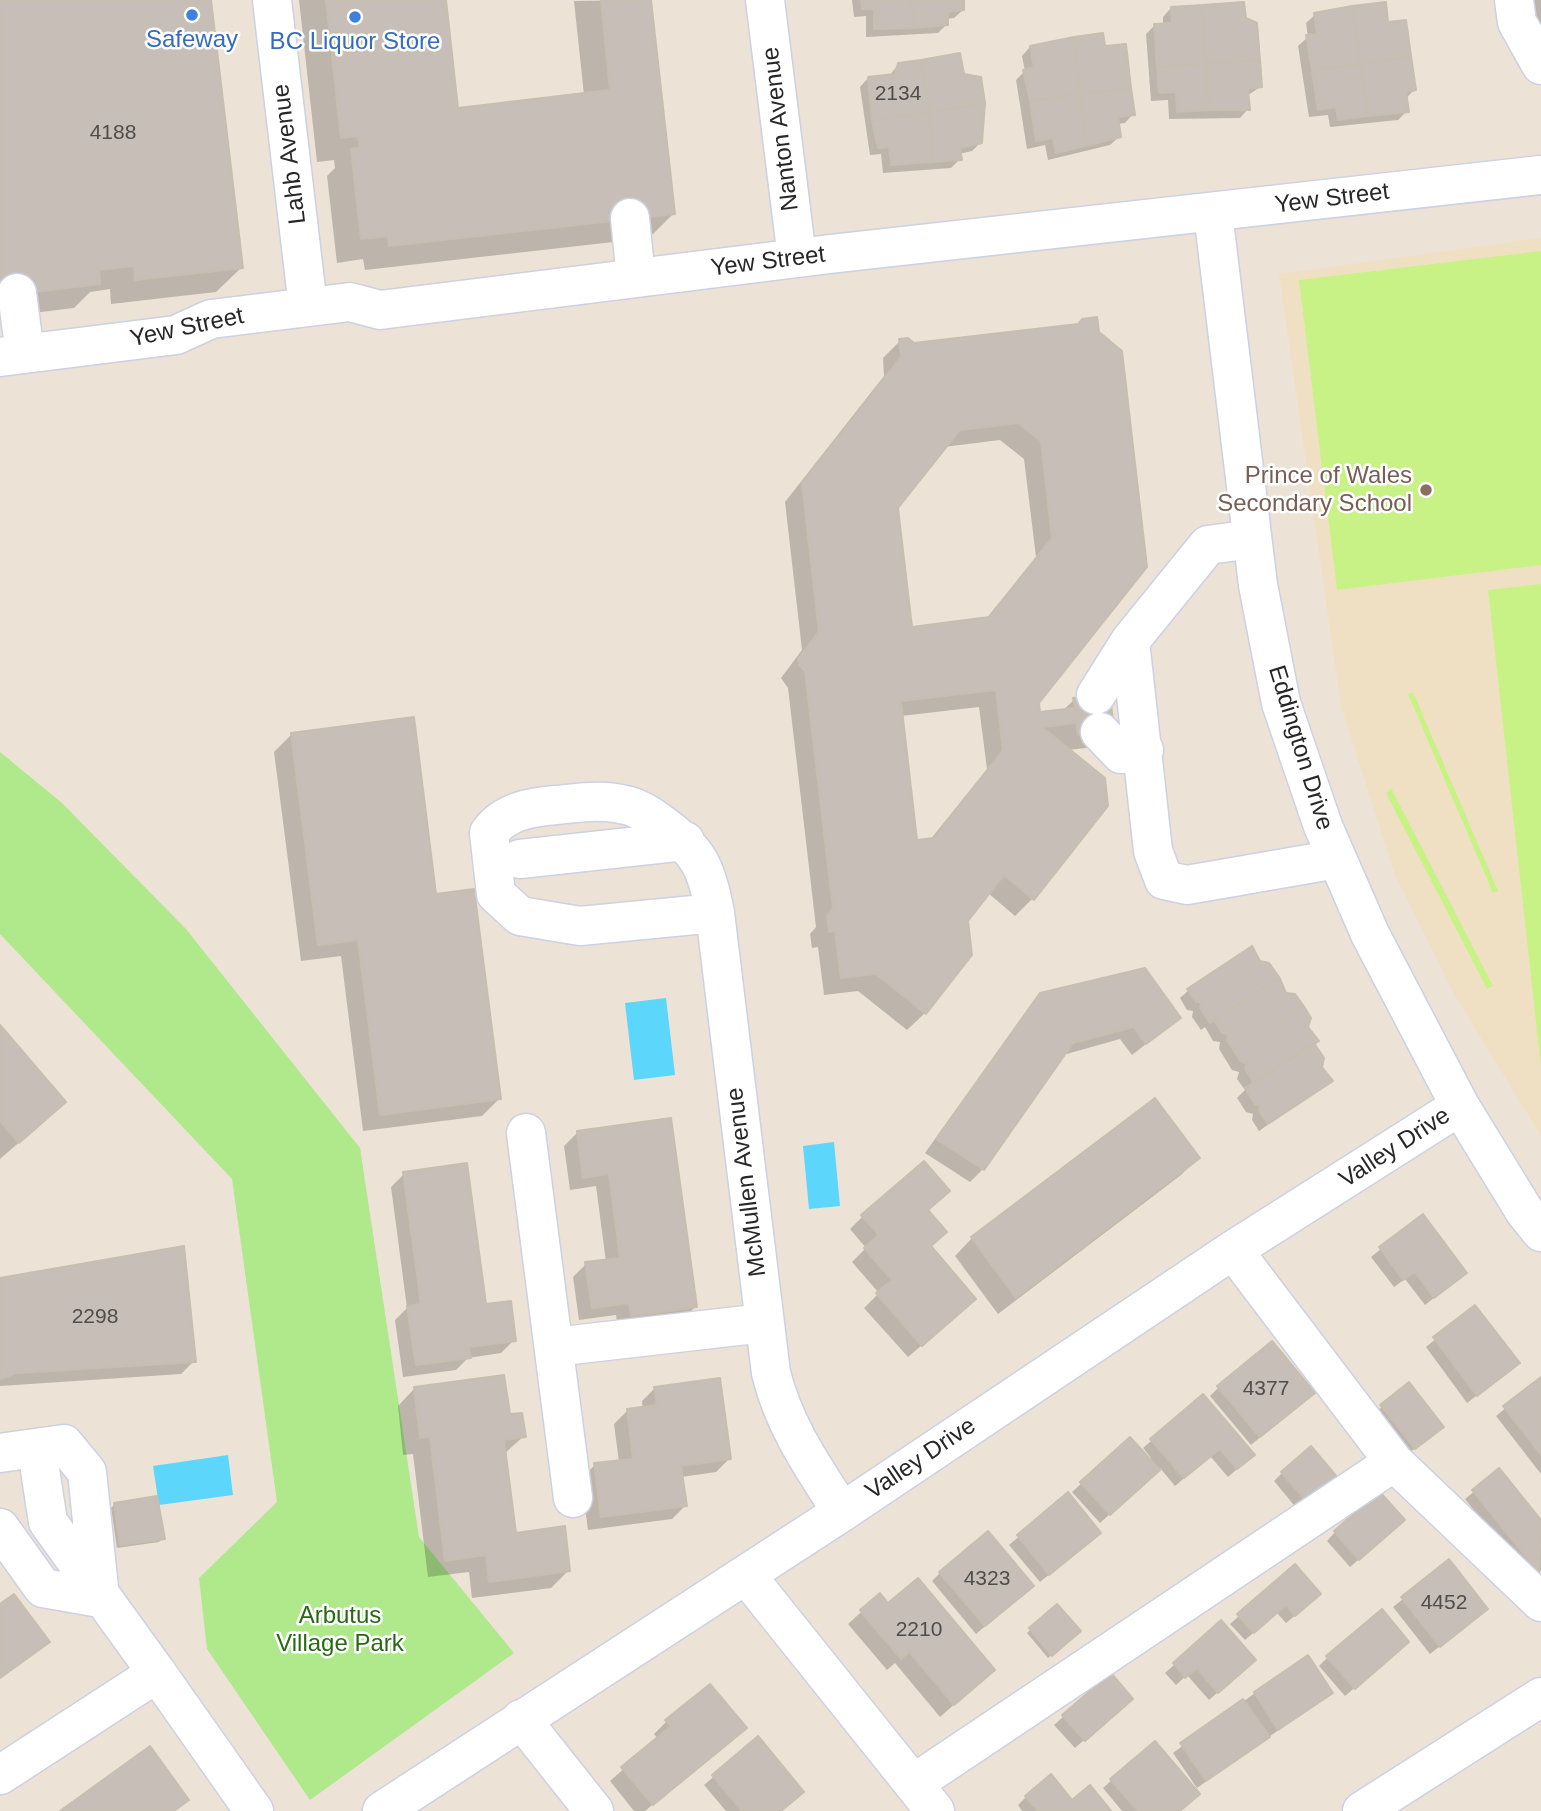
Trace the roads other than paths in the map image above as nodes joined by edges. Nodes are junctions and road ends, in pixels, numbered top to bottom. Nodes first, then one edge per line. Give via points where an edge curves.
1 (272, 0) edge
2 (765, 0) edge
3 (1514, 0) edge
4 (1541, 65) edge
5 (1541, 175) edge
6 (1213, 213) junction
7 (630, 218) dead end
8 (797, 258) junction
9 (636, 278) junction
10 (17, 293) dead end
11 (308, 307) junction
12 (12, 356) edge
13 (1252, 539) junction
14 (1130, 641) junction
15 (1144, 750) junction
16 (685, 841) junction
17 (520, 859) dead end
18 (1337, 859) junction
19 (715, 913) junction
20 (1460, 1106) junction
21 (526, 1133) dead end
22 (1541, 1232) edge
23 (1233, 1250) junction
24 (764, 1323) junction
25 (554, 1347) junction
26 (0, 1453) edge
27 (1394, 1462) junction
28 (40, 1471) dead end
29 (573, 1498) dead end
30 (842, 1512) junction
31 (0, 1528) edge
32 (746, 1575) junction
33 (100, 1598) junction
34 (1541, 1602) edge
35 (157, 1673) junction
36 (1541, 1697) edge
37 (521, 1719) junction
38 (0, 1775) edge
39 (924, 1798) edge
40 (254, 1811) edge
41 (382, 1811) edge
42 (594, 1811) edge
43 (1362, 1811) edge

1 - 11 street, Lahb Avenue
2 - 8 street, Nanton Avenue
3 - 4 street via 1517,22
5 - 6 street, Yew Street
6 - 8 street, Yew Street
6 - 13 street, Eddington Drive
7 - 9 street
8 - 9 street, Yew Street
9 - 11 street, Yew Street via 380,310 351,302
10 - 12 street
11 - 12 street, Yew Street via 211,319 176,335
13 - 14 street via 1208,545
13 - 18 street, Eddington Drive via 1281,703
14 - 15 street
14 - 15 street via 1098,714 1121,754
15 - 18 street via 1153,851 1164,880 1187,885
16 - 17 street
16 - 19 street, McMullen Avenue via 705,869
16 - 19 street, McMullen Avenue via 626,805 592,802 515,812 489,833 496,894 520,916 580,926
18 - 20 street, Eddington Drive via 1370,934
19 - 24 street, McMullen Avenue
20 - 22 street, Eddington Drive
20 - 23 street, Valley Drive
21 - 25 street
23 - 27 street
23 - 30 street, Valley Drive
24 - 25 street
24 - 30 street, McMullen Avenue via 778,1403 792,1434
25 - 29 street
26 - 33 street via 64,1444 86,1472
27 - 34 street
27 - 39 street
28 - 33 street via 48,1522
30 - 32 street, Valley Drive
31 - 33 street via 43,1588
32 - 37 street, Valley Drive
32 - 39 street
33 - 35 street
35 - 38 street
35 - 40 street
36 - 43 street
37 - 41 street, Valley Drive
37 - 42 street

